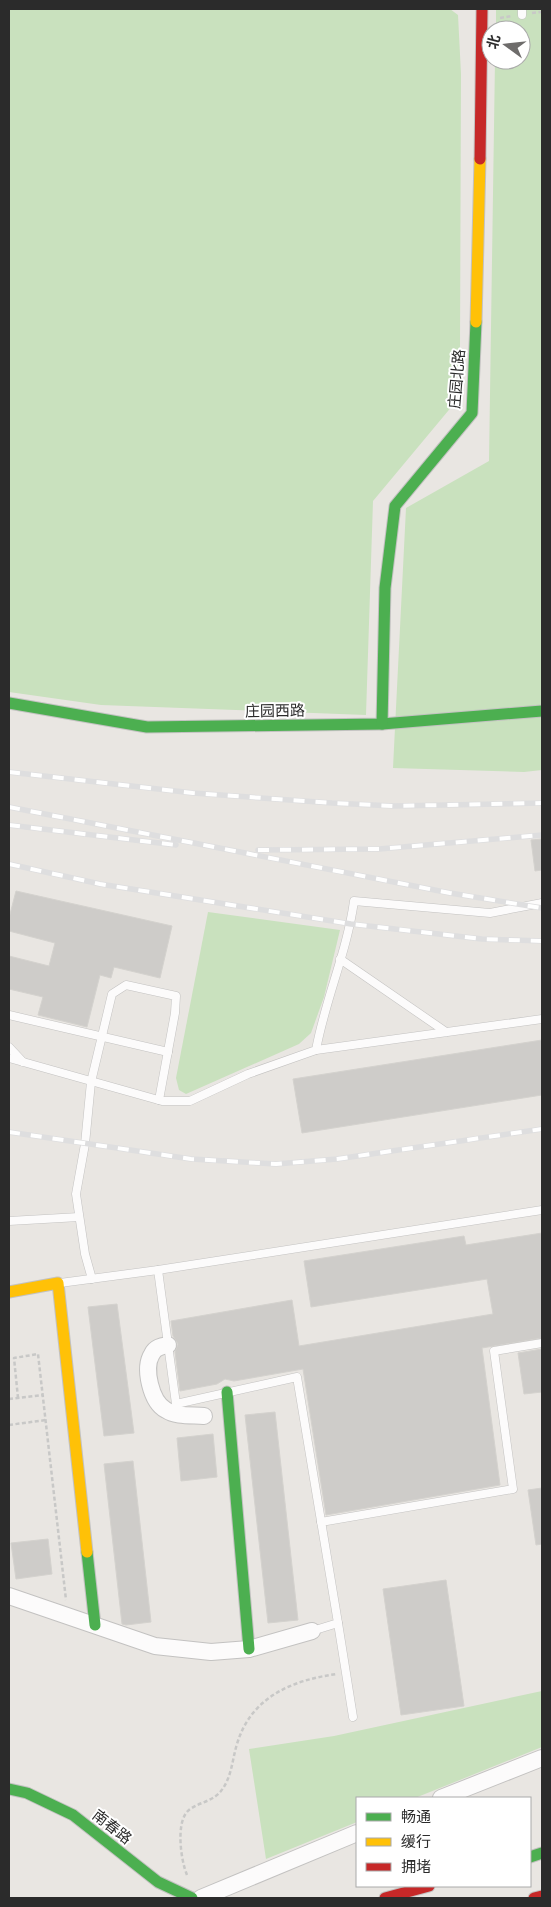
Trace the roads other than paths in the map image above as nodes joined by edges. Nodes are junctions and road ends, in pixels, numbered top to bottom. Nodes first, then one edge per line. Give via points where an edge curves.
1 (482, 9) edge
2 (9, 703) edge
3 (542, 711) edge
4 (382, 724) junction
5 (542, 903) edge
6 (340, 959) junction
7 (9, 1015) edge
8 (542, 1019) edge
9 (446, 1032) junction
10 (102, 1037) junction
11 (9, 1047) edge
12 (316, 1050) junction
13 (168, 1052) junction
14 (9, 1058) edge
15 (23, 1062) junction
16 (91, 1082) junction
17 (159, 1100) junction
18 (542, 1210) edge
19 (79, 1217) junction
20 (9, 1220) edge
21 (158, 1270) junction
22 (92, 1279) junction
23 (58, 1283) junction
24 (9, 1292) edge
25 (542, 1343) edge
26 (168, 1345) junction
27 (227, 1392) junction
28 (204, 1416) dead end
29 (321, 1522) junction
30 (9, 1596) edge
31 (338, 1623) junction
32 (95, 1625) junction
33 (312, 1632) joint
34 (249, 1648) junction
35 (353, 1717) dead end
36 (542, 1758) edge
37 (9, 1789) edge
38 (444, 1797) edge
39 (356, 1833) edge
40 (425, 1887) edge
41 (542, 1896) edge
42 (192, 1898) edge
43 (201, 1898) edge
44 (385, 1898) edge
45 (534, 1898) edge

1 - 4 main road, 庄园北路 via 479,259 472,413 395,506 385,588
2 - 4 main road, 庄园西路 via 146,727
3 - 4 main road, 庄园西路
5 - 6 lane via 490,913 354,901
6 - 9 lane
6 - 12 lane
7 - 10 lane
8 - 9 lane
9 - 12 lane
10 - 13 lane
10 - 13 lane via 112,994 126,986 148,989 176,996
10 - 16 lane
11 - 15 lane
12 - 17 lane via 248,1074 190,1101
13 - 17 lane
14 - 15 lane
15 - 16 lane
16 - 17 lane
16 - 19 lane via 76,1194
18 - 21 lane
19 - 20 lane
19 - 22 lane
21 - 22 lane
21 - 26 lane
22 - 23 lane
23 - 24 main road
23 - 32 main road
25 - 29 lane via 494,1351 513,1489
26 - 27 lane via 176,1404
26 - 28 street via 152,1353 148,1366 151,1391 165,1410
27 - 29 lane via 297,1376
27 - 34 main road
29 - 31 lane
30 - 32 street
31 - 33 lane
31 - 35 lane
32 - 34 street via 156,1646 211,1652
33 - 34 street
36 - 38 street
37 - 42 main road, 南春路 via 27,1793 73,1815 158,1882
39 - 43 street
40 - 44 main road
41 - 45 main road

